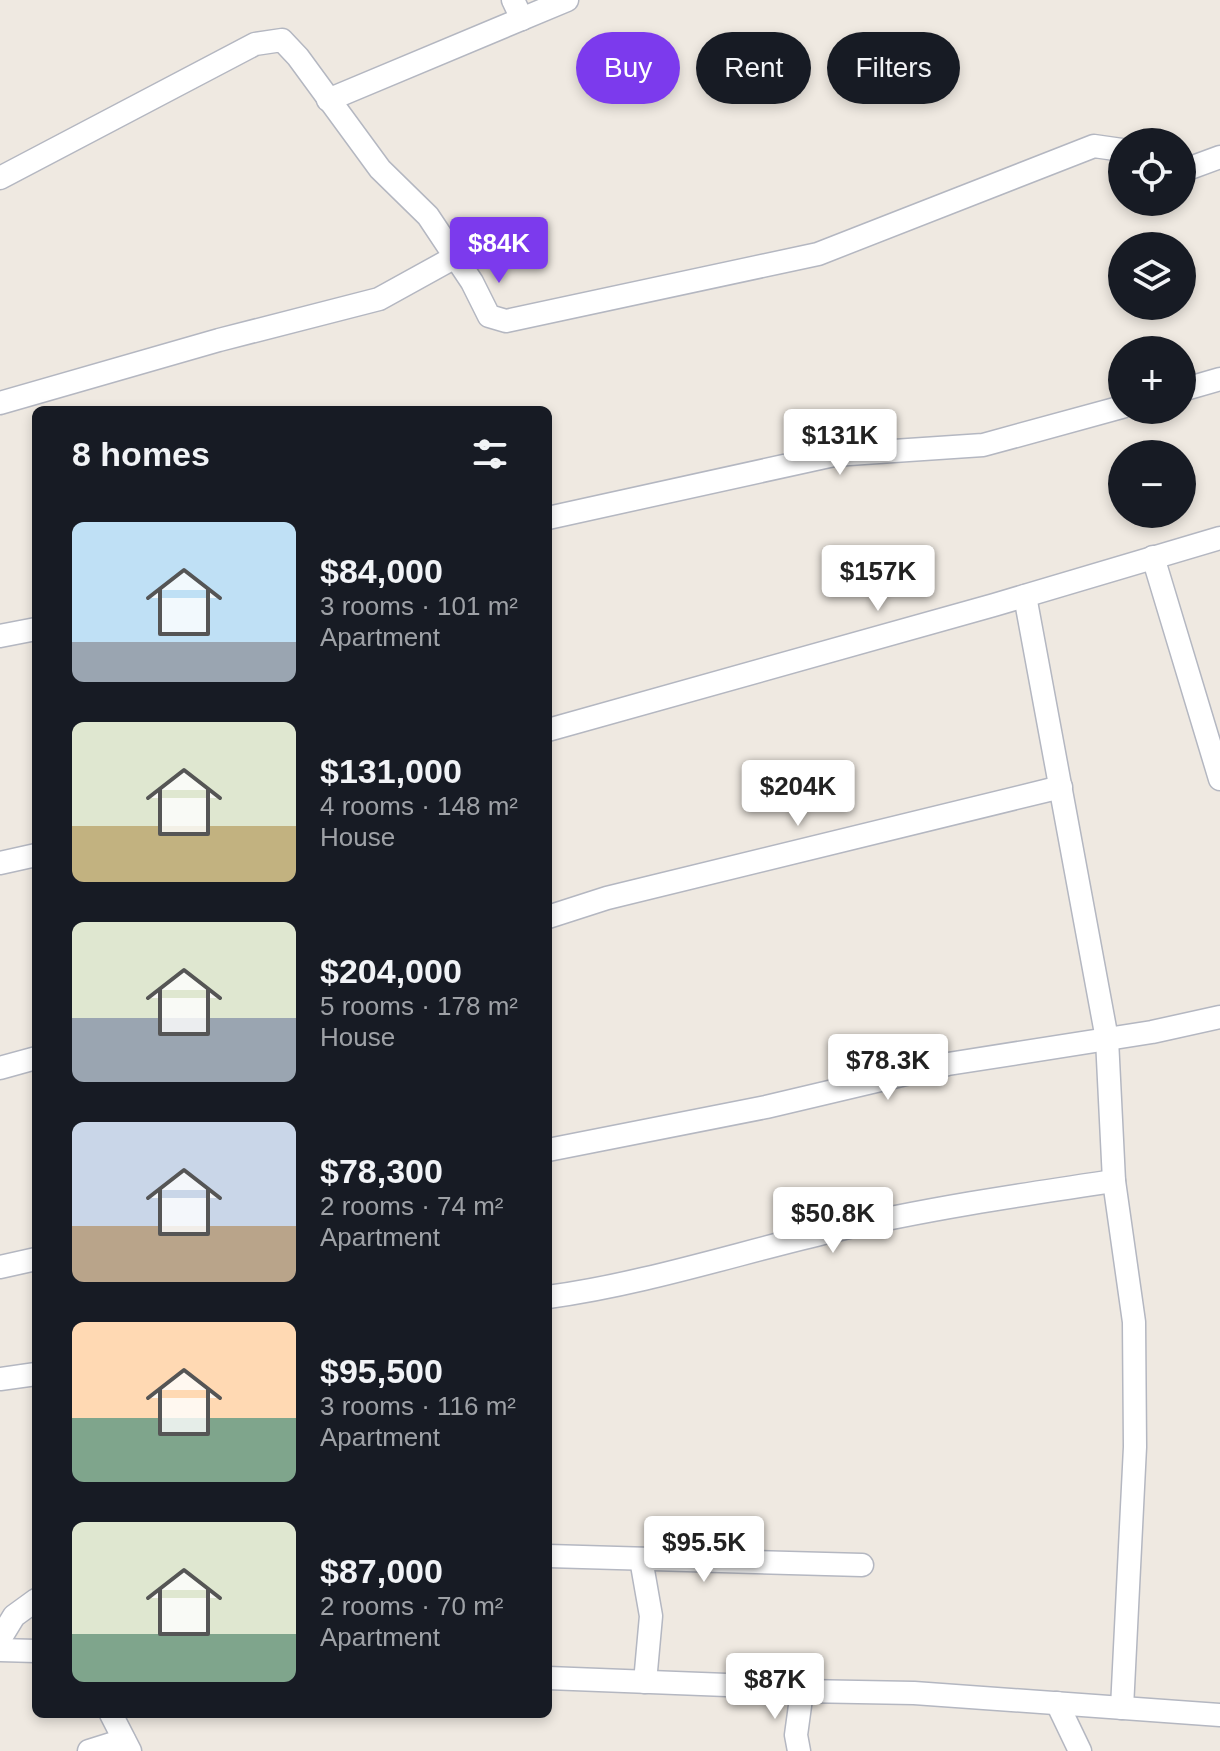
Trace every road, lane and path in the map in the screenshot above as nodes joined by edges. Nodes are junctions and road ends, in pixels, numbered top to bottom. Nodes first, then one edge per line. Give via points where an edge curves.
1 (567, 0) edge
2 (517, 9) edge
3 (328, 100) junction
4 (1108, 148) edge
5 (1220, 157) edge
6 (1196, 166) edge
7 (0, 178) edge
8 (455, 257) junction
9 (1220, 379) edge
10 (1196, 386) edge
11 (0, 403) edge
12 (1108, 411) edge
13 (552, 517) edge
14 (1220, 538) edge
15 (1153, 557) junction
16 (1025, 596) junction
17 (32, 630) edge
18 (0, 636) edge
19 (552, 729) edge
20 (1220, 779) edge
21 (1061, 787) junction
22 (32, 856) edge
23 (0, 863) edge
24 (552, 916) edge
25 (1220, 1017) edge
26 (1107, 1039) junction
27 (32, 1059) edge
28 (0, 1068) edge
29 (552, 1149) edge
30 (1114, 1181) junction
31 (32, 1260) edge
32 (0, 1267) edge
33 (552, 1296) edge
34 (32, 1375) edge
35 (0, 1379) edge
36 (552, 1556) edge
37 (641, 1559) junction
38 (862, 1565) dead end
39 (32, 1603) edge
40 (0, 1639) edge
41 (0, 1650) edge
42 (32, 1651) edge
43 (552, 1678) edge
44 (645, 1682) junction
45 (802, 1691) junction
46 (1057, 1703) junction
47 (1122, 1708) junction
48 (1220, 1715) edge
49 (113, 1718) edge
50 (127, 1746) edge
51 (89, 1751) edge
52 (799, 1751) edge
53 (1080, 1751) edge

1 - 2 street
2 - 3 street
3 - 7 street via 282,40 255,44
3 - 8 street via 380,169 428,216
4 - 8 street via 1094,146 818,254 506,321 489,316
5 - 6 street
8 - 11 street via 379,299
9 - 10 street
12 - 13 street via 983,445 834,455
14 - 15 street
15 - 16 street
15 - 20 street
16 - 19 street
16 - 21 street
17 - 18 street
21 - 24 street
21 - 26 street
22 - 23 street
25 - 26 street
26 - 29 street via 948,1064
26 - 30 street
27 - 28 street
30 - 33 street via 834,1231 599,1290
30 - 47 street via 1134,1322 1135,1447
31 - 32 street
34 - 35 street
36 - 37 street
37 - 38 street
37 - 44 street via 651,1616
39 - 40 street via 14,1616
41 - 42 street
43 - 44 street
44 - 45 street
45 - 46 street
45 - 52 street
46 - 47 street
46 - 53 street
47 - 48 street
49 - 50 street
50 - 51 street

